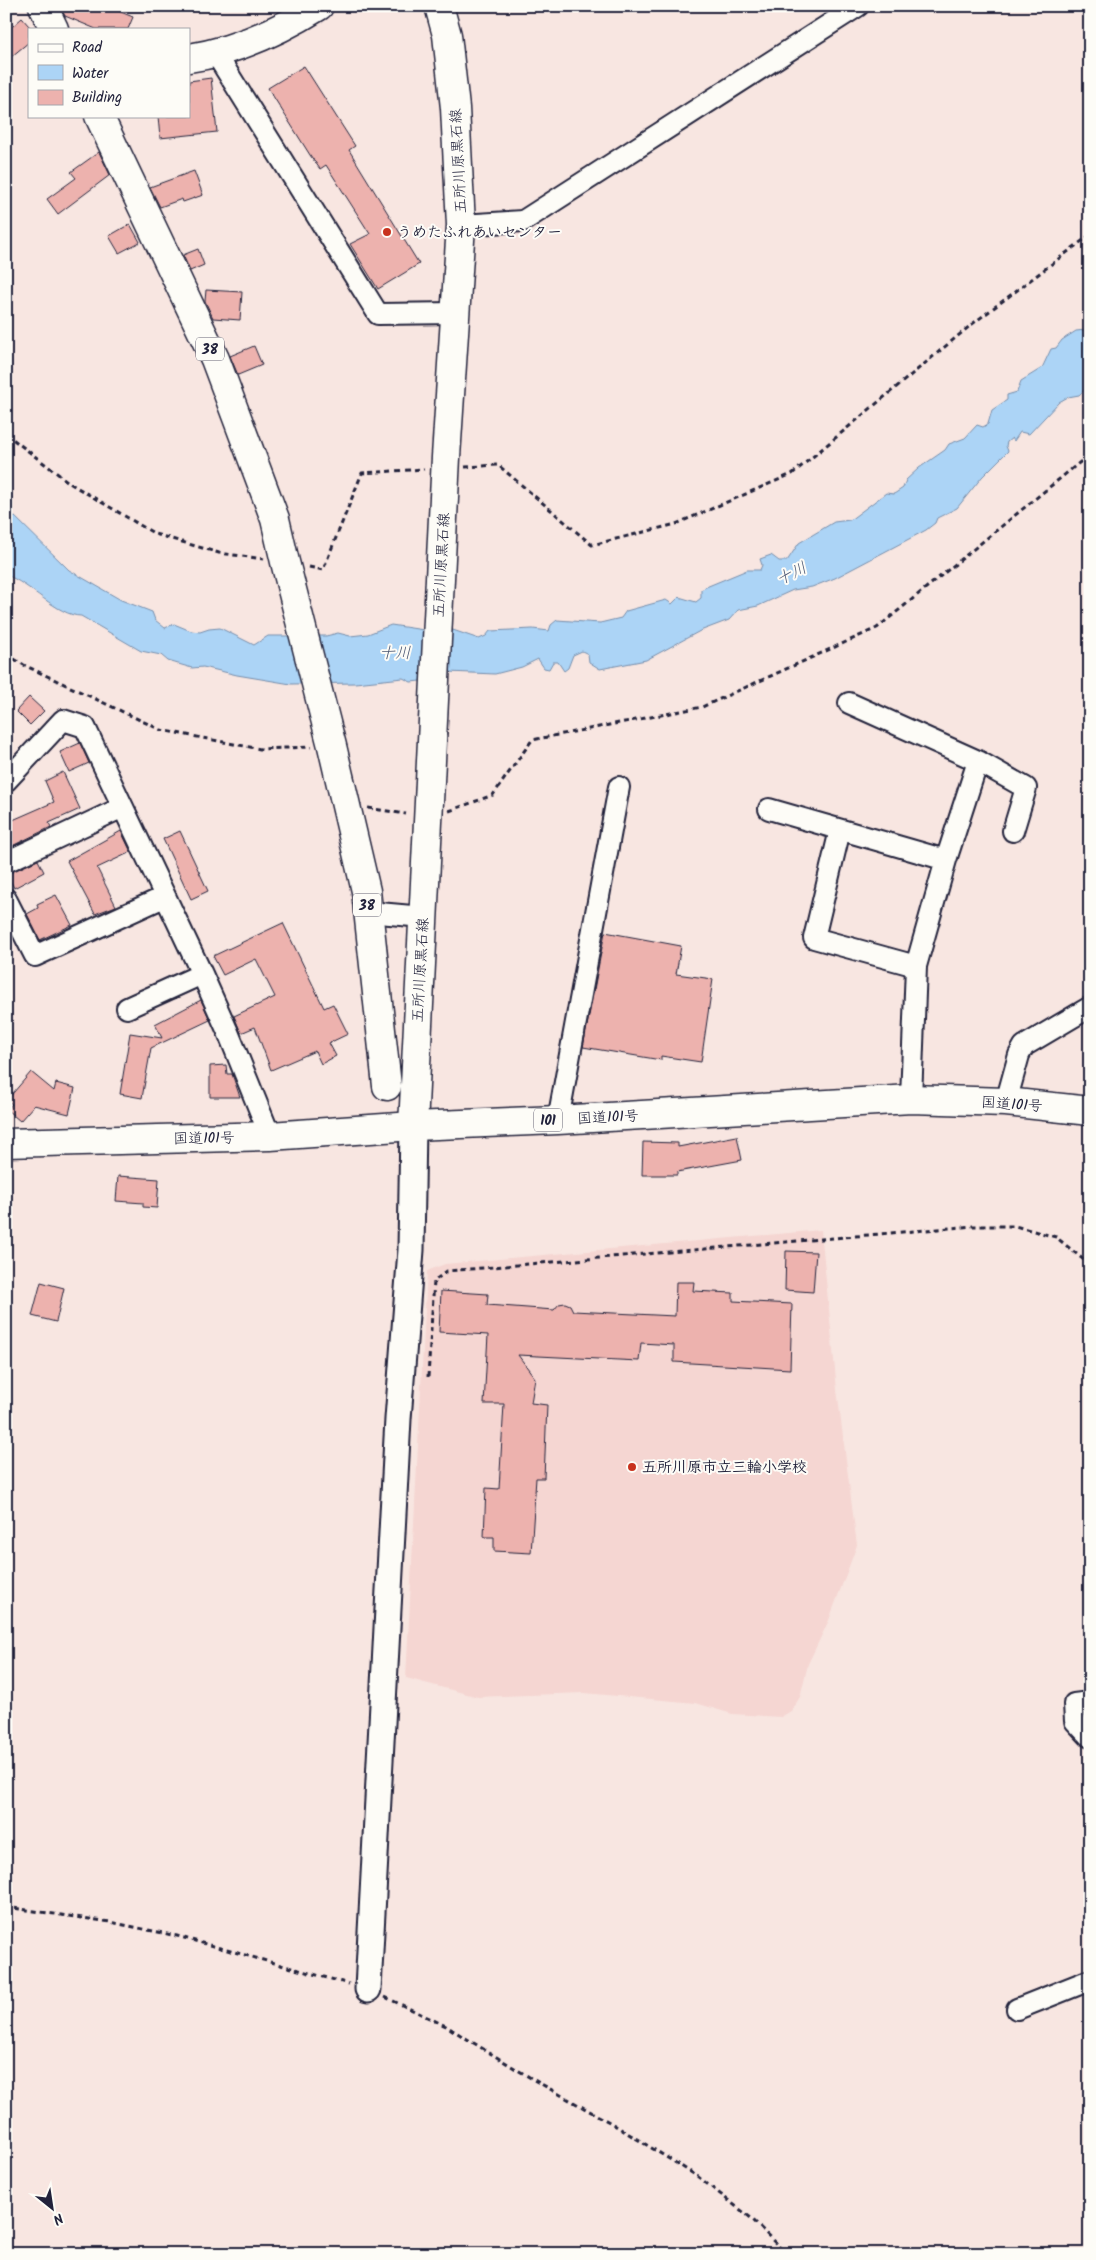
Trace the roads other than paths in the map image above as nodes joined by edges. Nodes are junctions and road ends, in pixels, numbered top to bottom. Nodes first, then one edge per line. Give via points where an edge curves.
1 (43, 6) edge
2 (319, 6) edge
3 (439, 6) edge
4 (858, 6) edge
5 (54, 28) edge
6 (216, 54) junction
7 (190, 58) edge
8 (99, 118) edge
9 (461, 224) junction
10 (457, 314) junction
11 (849, 703) dead end
12 (978, 761) junction
13 (6, 781) edge
14 (620, 788) dead end
15 (123, 807) junction
16 (769, 810) dead end
17 (840, 830) junction
18 (1013, 831) dead end
19 (946, 860) junction
20 (6, 862) edge
21 (164, 897) junction
22 (6, 898) edge
23 (368, 912) junction
24 (423, 917) junction
25 (916, 966) junction
26 (202, 974) junction
27 (1090, 1007) edge
28 (127, 1008) dead end
29 (387, 1086) dead end
30 (911, 1099) junction
31 (1006, 1102) junction
32 (1090, 1111) edge
33 (558, 1120) junction
34 (413, 1126) junction
35 (270, 1136) junction
36 (6, 1143) edge
37 (1090, 1702) edge
38 (1090, 1738) edge
39 (1090, 1980) edge
40 (368, 1989) road end
41 (1017, 2009) dead end

1 - 5 main road
2 - 6 main road via 288,25
3 - 9 main road, 五所川原黒石線 via 447,35 455,108
4 - 9 street via 523,220
6 - 7 main road
6 - 10 street via 378,314
8 - 23 main road, 38 via 215,359 272,509 330,737 366,891
9 - 10 main road, 五所川原黒石線
10 - 24 main road, 五所川原黒石線 via 445,471
11 - 12 street
12 - 18 street via 1026,788
12 - 19 street
13 - 15 street via 62,720 85,727
14 - 33 street
15 - 20 street
15 - 21 street
16 - 17 street
17 - 19 street
17 - 25 street via 814,938
19 - 25 street
21 - 22 street via 35,956
21 - 26 street
23 - 24 street
23 - 29 main road, 38
24 - 34 main road, 五所川原黒石線
25 - 30 street
26 - 28 street
26 - 35 street
27 - 31 street via 1024,1046
30 - 31 main road, 国道101号 / 101
30 - 33 main road, 国道101号 / 101
31 - 32 main road, 国道101号 / 101
33 - 34 main road, 国道101号 / 101
34 - 35 main road, 国道101号 / 101
34 - 40 street via 411,1250 398,1419
35 - 36 main road, 国道101号 / 101
37 - 38 street via 1074,1704 1075,1721
39 - 41 street

